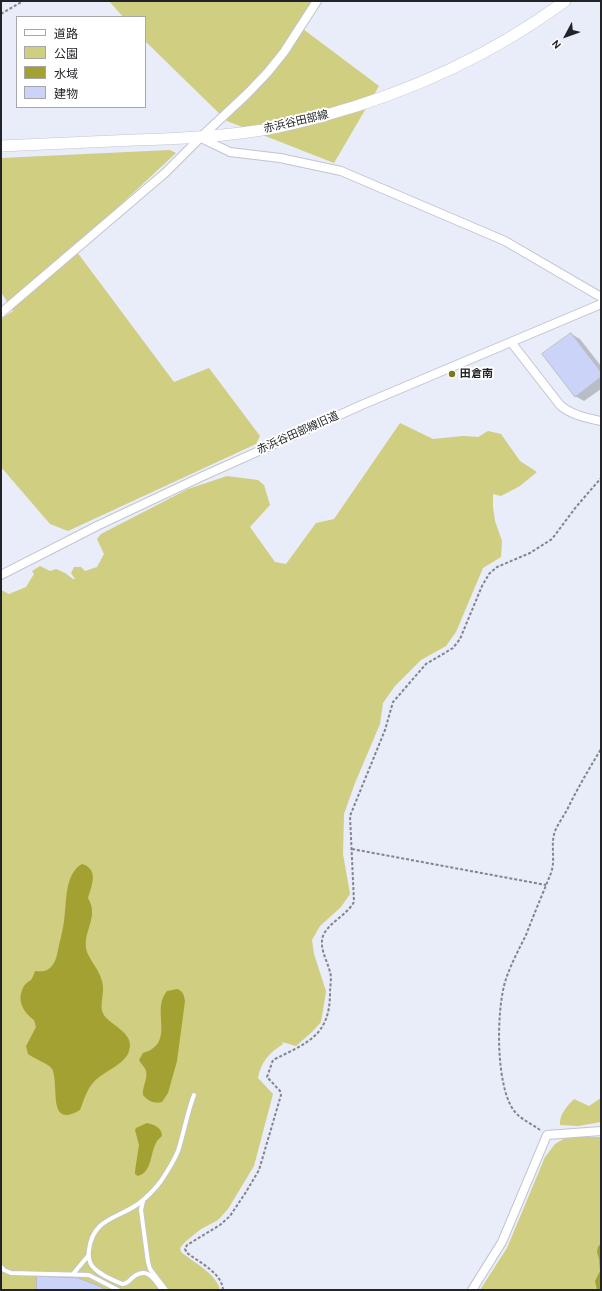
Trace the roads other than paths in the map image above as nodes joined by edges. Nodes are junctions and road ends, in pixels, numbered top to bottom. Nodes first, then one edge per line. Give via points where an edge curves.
1 (317, 1) edge
2 (565, 1) edge
3 (201, 137) junction
4 (1, 146) edge
5 (601, 297) edge
6 (601, 304) edge
7 (1, 313) edge
8 (511, 342) junction
9 (601, 421) edge
10 (1, 575) edge
11 (194, 1095) dead end
12 (601, 1131) edge
13 (143, 1200) junction
14 (130, 1209) junction
15 (142, 1215) junction
16 (88, 1256) junction
17 (148, 1262) junction
18 (1, 1267) edge
19 (144, 1272) junction
20 (72, 1274) junction
21 (118, 1290) edge
22 (162, 1290) edge
23 (166, 1290) edge
24 (472, 1290) edge

1 - 3 street via 268,72
2 - 3 main road, 赤浜谷田部線 via 507,40 400,91 307,120 256,131
3 - 4 main road, 赤浜谷田部線
3 - 5 street via 230,152 280,158 341,171 506,241
3 - 7 street via 166,173
6 - 8 street, 赤浜谷田部線旧道
8 - 9 street via 566,411
8 - 10 street, 赤浜谷田部線旧道 via 203,476
11 - 13 lane via 177,1153 156,1188
12 - 24 street via 547,1135 502,1242
13 - 14 lane
13 - 15 lane
14 - 15 lane
14 - 16 lane via 103,1223 91,1239
15 - 17 lane
16 - 19 lane via 95,1270 122,1284
16 - 20 lane
17 - 19 lane
17 - 23 lane via 150,1269
18 - 20 lane via 11,1273
19 - 22 lane via 151,1276
20 - 21 lane via 89,1275

